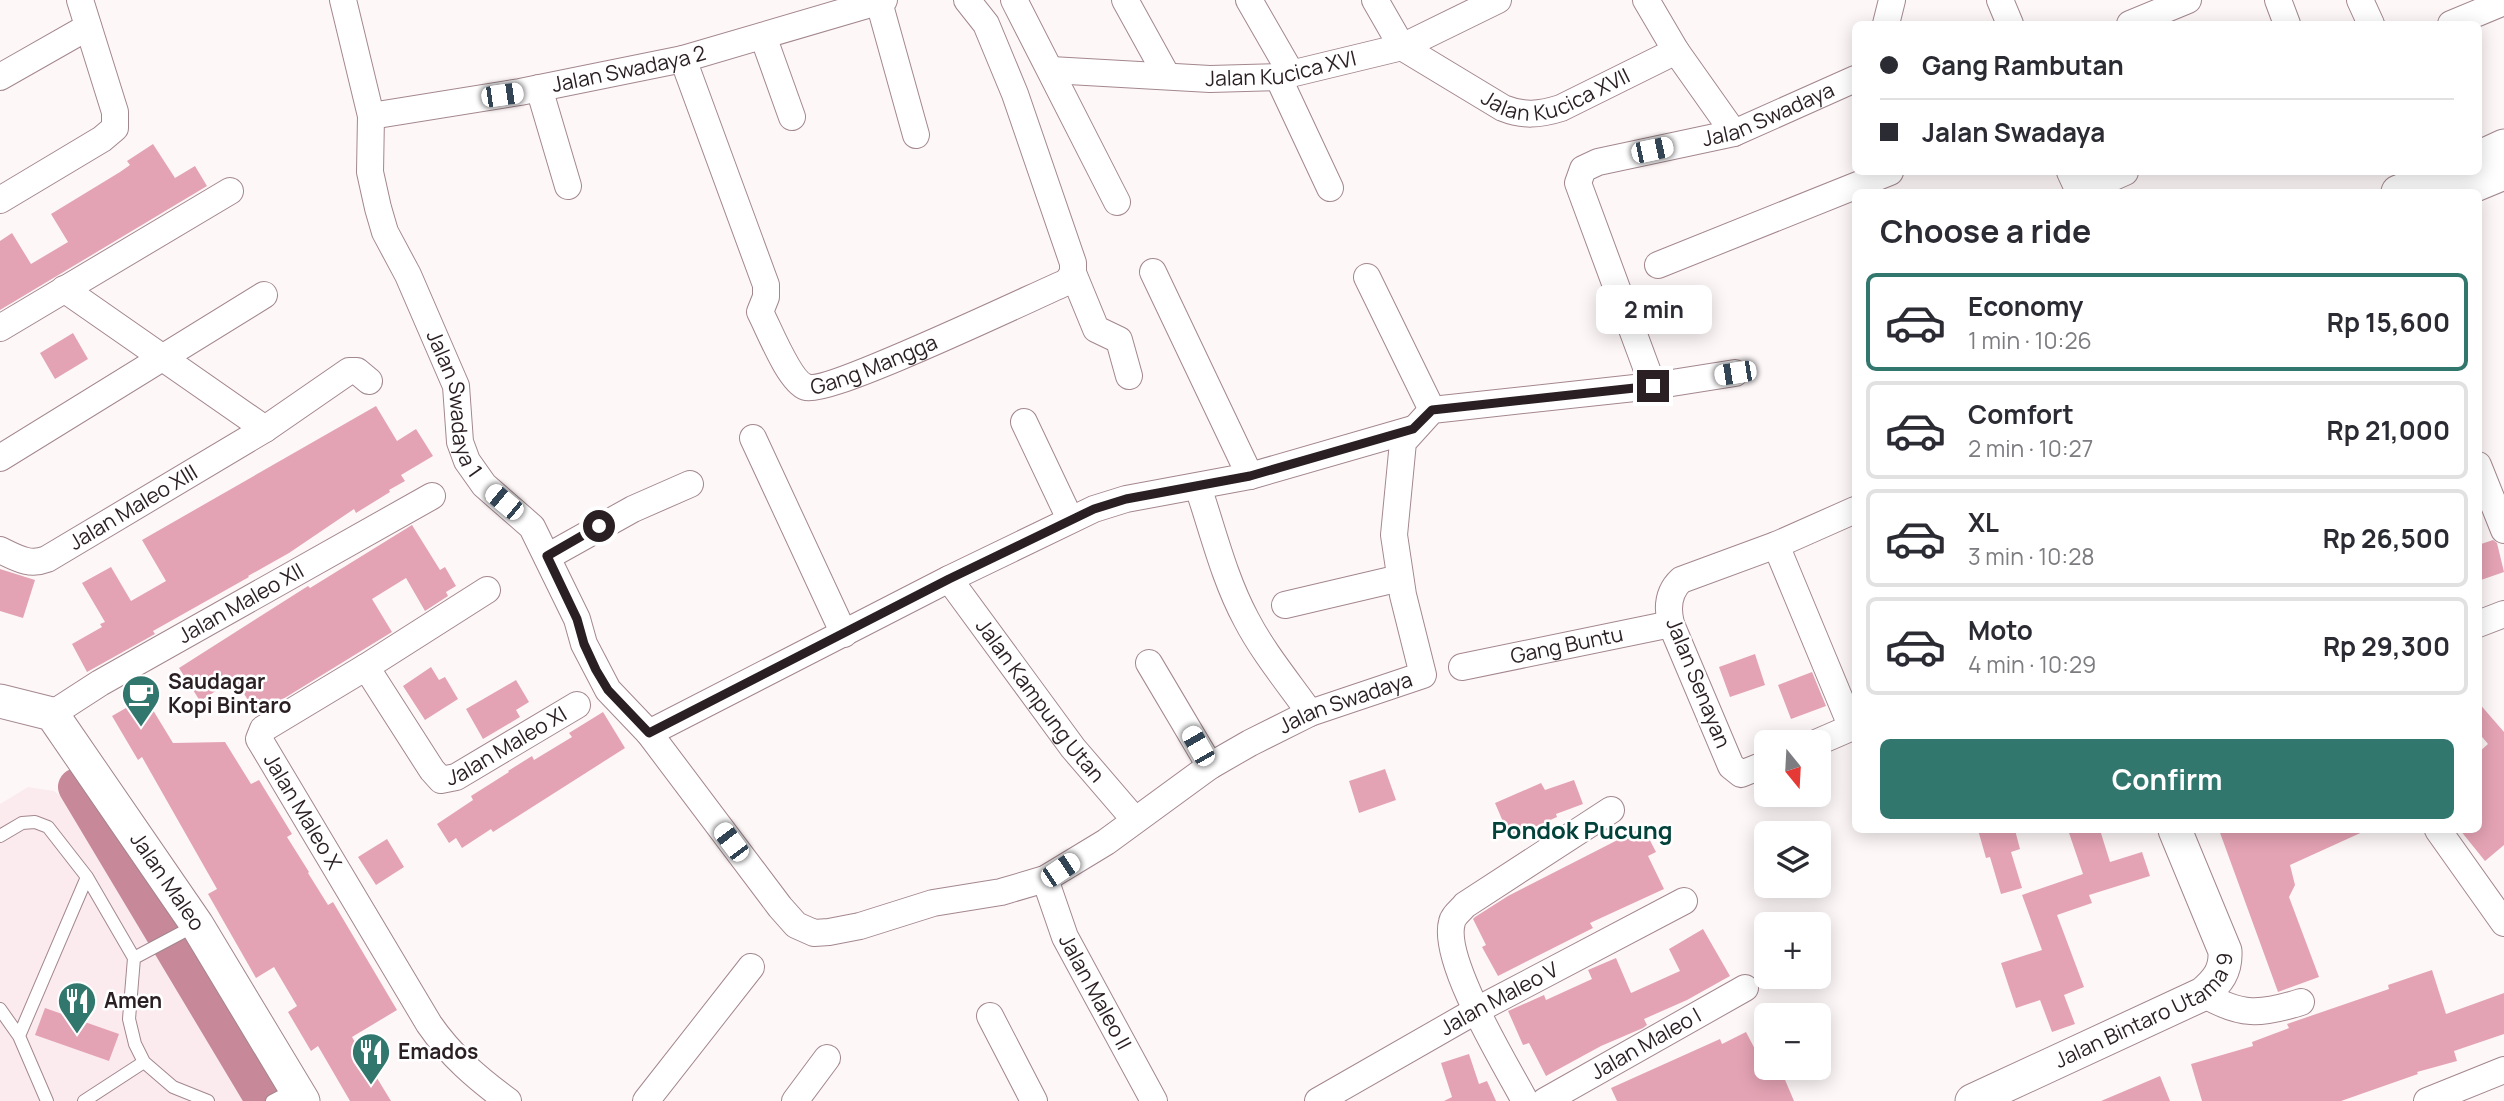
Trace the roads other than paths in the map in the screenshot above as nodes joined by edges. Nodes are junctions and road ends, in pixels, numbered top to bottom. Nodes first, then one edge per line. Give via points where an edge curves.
1 (80, 0) edge
2 (343, 0) edge
3 (967, 0) edge
4 (1014, 0) edge
5 (1125, 0) edge
6 (1249, 0) edge
7 (1376, 0) edge
8 (1498, 0) edge
9 (1646, 0) edge
10 (1892, 0) edge
11 (2000, 0) edge
12 (2188, 0) edge
13 (2278, 0) edge
14 (2360, 0) edge
15 (881, 1) edge
16 (2504, 2) edge
17 (1887, 21) edge
18 (2009, 21) edge
19 (2137, 21) edge
20 (2286, 21) edge
21 (2370, 21) edge
22 (2458, 21) edge
23 (88, 27) junction
24 (763, 36) junction
25 (1402, 47) junction
26 (1676, 51) junction
27 (683, 59) junction
28 (1051, 70) junction
29 (1284, 75) junction
30 (1167, 76) junction
31 (0, 77) edge
32 (1852, 80) edge
33 (539, 89) junction
34 (371, 116) junction
35 (792, 117) dead end
36 (1734, 133) junction
37 (916, 135) dead end
38 (2504, 146) edge
39 (2482, 156) edge
40 (2504, 173) edge
41 (1883, 175) edge
42 (2117, 175) edge
43 (2481, 175) edge
44 (2482, 175) edge
45 (2435, 179) edge
46 (568, 186) dead end
47 (1330, 188) dead end
48 (2080, 189) edge
49 (230, 191) dead end
50 (0, 200) edge
51 (1117, 202) dead end
52 (1658, 265) dead end
53 (1153, 272) dead end
54 (1073, 273) junction
55 (1367, 277) dead end
56 (64, 289) junction
57 (264, 295) dead end
58 (0, 328) edge
59 (164, 359) junction
60 (1735, 373) dead end
61 (1129, 376) dead end
62 (369, 381) dead end
63 (1653, 386) junction
64 (1432, 410) junction
65 (1024, 422) dead end
66 (265, 429) junction
67 (1413, 429) junction
68 (752, 438) dead end
69 (0, 458) edge
70 (1250, 476) junction
71 (2482, 477) edge
72 (690, 484) dead end
73 (1198, 487) junction
74 (432, 496) dead end
75 (1852, 510) edge
76 (1070, 519) junction
77 (2504, 530) edge
78 (1776, 545) junction
79 (0, 550) edge
80 (547, 556) junction
81 (1400, 578) junction
82 (949, 579) junction
83 (487, 590) dead end
84 (1285, 605) dead end
85 (2504, 614) edge
86 (2482, 622) edge
87 (1671, 624) junction
88 (844, 634) junction
89 (1149, 663) dead end
90 (366, 667) junction
91 (1462, 667) dead end
92 (0, 701) edge
93 (577, 705) dead end
94 (1310, 713) junction
95 (52, 714) junction
96 (1852, 722) edge
97 (1852, 728) edge
98 (649, 733) junction
99 (1831, 737) edge
100 (1210, 766) junction
101 (1754, 769) edge
102 (1611, 810) dead end
103 (1134, 819) junction
104 (2176, 833) edge
105 (2440, 833) edge
106 (0, 835) edge
107 (87, 877) junction
108 (1045, 879) junction
109 (1684, 901) dead end
110 (2504, 923) edge
111 (189, 928) junction
112 (134, 958) junction
113 (2226, 966) junction
114 (751, 967) dead end
115 (1745, 988) dead end
116 (2203, 995) junction
117 (2301, 1002) dead end
118 (0, 1009) edge
119 (1477, 1010) junction
120 (2241, 1012) junction
121 (990, 1016) dead end
122 (19, 1036) junction
123 (827, 1058) dead end
124 (144, 1062) junction
125 (2504, 1070) edge
126 (288, 1097) edge
127 (1988, 1098) edge
128 (47, 1101) edge
129 (84, 1101) edge
130 (208, 1101) edge
131 (508, 1101) edge
132 (646, 1101) edge
133 (795, 1101) edge
134 (1034, 1101) edge
135 (1154, 1101) edge
136 (1318, 1101) edge
137 (1525, 1101) edge
138 (1545, 1101) edge
139 (2427, 1101) edge

1 - 23 street
2 - 34 street, Jalan Swadaya 1
3 - 54 street via 986,24 1015,94
4 - 28 street
5 - 30 street
6 - 29 street
7 - 25 street
8 - 25 street, Jalan Kucica XVI
9 - 26 street
10 - 17 street
11 - 18 street
12 - 19 street
13 - 20 street
14 - 21 street
15 - 24 street, Jalan Swadaya 2
15 - 37 street
16 - 22 street
23 - 31 street
23 - 50 street via 115,112 115,128
24 - 27 street, Jalan Swadaya 2
24 - 35 street
25 - 26 street, Jalan Kucica XVII via 1503,108 1532,115 1560,108
25 - 29 street, Jalan Kucica XVI
26 - 36 street
27 - 33 street, Jalan Swadaya 2
27 - 54 street, Gang Mangga via 766,285 760,312 796,381 808,388 823,387 890,361 1067,282
28 - 30 street, Jalan Kucica XVI
28 - 51 street
29 - 30 street, Jalan Kucica XVI
29 - 47 street
32 - 36 street, Jalan Swadaya
33 - 34 street, Jalan Swadaya 2
33 - 46 street
34 - 80 street, Jalan Swadaya 1 via 370,172 378,208 456,386 460,442 467,461 484,485 532,527
36 - 63 street, Jalan Swadaya via 1598,162 1583,169 1578,183
38 - 39 street
40 - 44 street
41 - 52 street
42 - 48 street
43 - 45 street
49 - 56 street
53 - 70 street
54 - 61 street via 1096,329 1119,340
55 - 64 street
56 - 58 street
56 - 59 street
57 - 59 street
59 - 66 street
59 - 69 street
60 - 63 street
62 - 66 street, Jalan Maleo XIII via 358,371 349,372
63 - 64 street
64 - 67 street, Jalan Swadaya
65 - 76 street
66 - 79 street, Jalan Maleo XIII via 47,559 27,562
67 - 70 street
67 - 81 street, Jalan Swadaya via 1403,442 1399,476 1394,535
68 - 88 street
70 - 73 street
71 - 77 street
72 - 80 street
73 - 76 street via 1126,499
73 - 94 street via 1244,616
74 - 95 street, Jalan Maleo XII
75 - 78 street, Jalan Senayan
76 - 82 street
78 - 87 street, Jalan Senayan via 1681,580 1671,595
78 - 96 street
80 - 98 street, Jalan Swadaya 1 via 596,670 608,690
81 - 84 street
81 - 94 street, Jalan Swadaya via 1423,675
82 - 88 street
82 - 103 street, Jalan Kampung Utan via 1073,748
83 - 90 street, Jalan Maleo X
85 - 86 street
87 - 91 street, Gang Buntu
87 - 101 street, Jalan Senayan via 1734,771 1741,774
88 - 98 street
89 - 100 street
90 - 93 street, Jalan Maleo XI via 441,780 456,777
90 - 131 street, Jalan Maleo X via 263,729 259,739 440,1041 475,1077
92 - 95 street
94 - 100 street, Jalan Swadaya
95 - 111 street, Jalan Maleo
97 - 99 street
98 - 108 street, Jalan Swadaya via 780,907 796,925 814,933 860,926 920,906
100 - 103 street, Jalan Swadaya
102 - 119 street via 1465,905 1451,920 1451,944
103 - 108 street, Jalan Swadaya
104 - 113 street, Jalan Bintaro Utama 9 via 2225,951
105 - 110 street
106 - 107 lane via 22,823 48,827
107 - 112 lane
107 - 122 lane
108 - 135 street, Jalan Maleo II via 1065,937
109 - 119 street, Jalan Maleo V
111 - 112 lane
111 - 126 street, Jalan Maleo
112 - 124 lane via 129,1019
113 - 116 street, Jalan Bintaro Utama 9
113 - 120 street
114 - 132 street
115 - 138 street, Jalan Maleo I
116 - 120 street
116 - 127 street, Jalan Bintaro Utama 9
117 - 120 street
118 - 122 lane
119 - 136 street, Jalan Maleo V
119 - 137 street
121 - 134 street
122 - 128 lane
123 - 133 street
124 - 129 lane
124 - 130 lane via 173,1087
125 - 139 street

